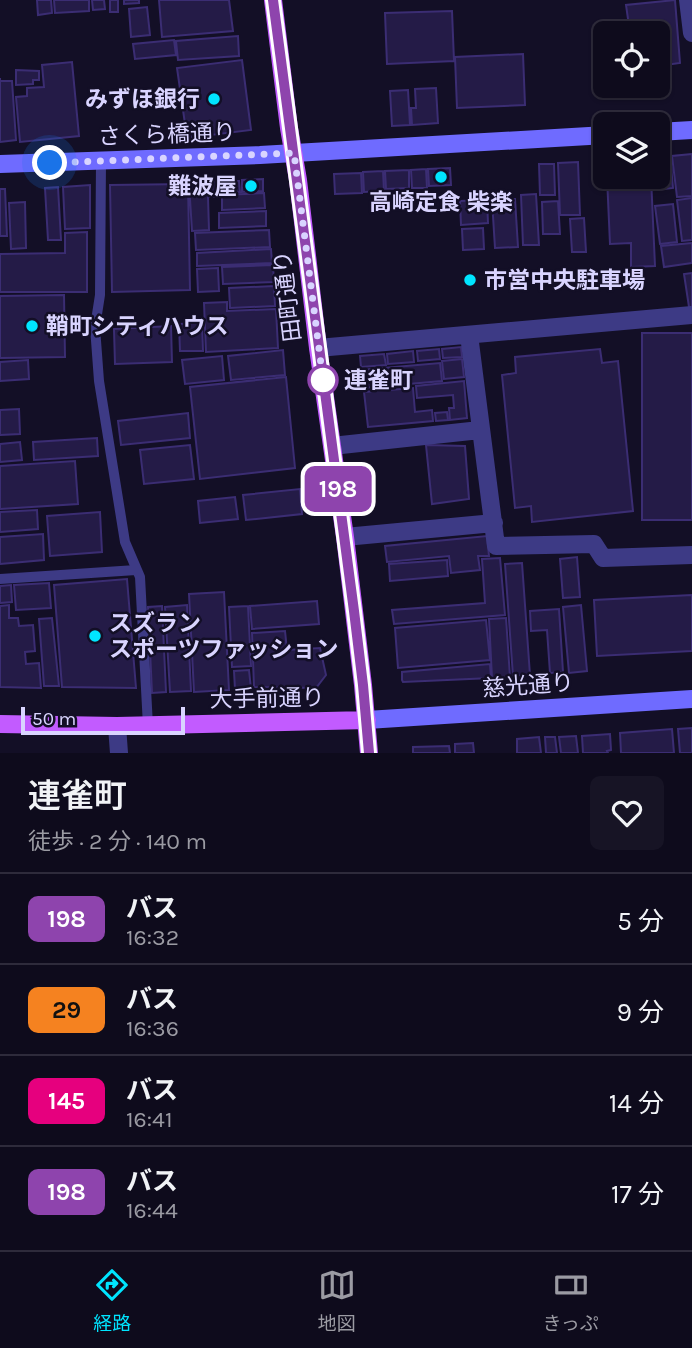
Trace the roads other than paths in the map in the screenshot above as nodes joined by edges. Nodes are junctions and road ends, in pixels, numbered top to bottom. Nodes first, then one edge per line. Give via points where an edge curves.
1 (273, 0) edge
2 (688, 0) edge
3 (692, 33) edge
4 (692, 130) edge
5 (670, 131) edge
6 (593, 136) edge
7 (294, 153) junction
8 (100, 161) junction
9 (0, 164) edge
10 (692, 315) edge
11 (469, 335) junction
12 (318, 348) junction
13 (480, 430) junction
14 (332, 446) junction
15 (494, 523) junction
16 (345, 537) junction
17 (692, 555) edge
18 (136, 569) junction
19 (0, 579) edge
20 (692, 698) edge
21 (367, 720) junction
22 (0, 724) edge
23 (117, 726) junction
24 (148, 726) junction
25 (119, 753) edge
26 (369, 753) edge

1 - 7 main road, 田町通り
2 - 3 street
4 - 5 street
6 - 7 street, さくら橋通り
7 - 8 street, さくら橋通り
7 - 12 main road, 田町通り
8 - 9 street, さくら橋通り
8 - 18 lane via 100,295 95,327 99,381 125,542
10 - 11 street
11 - 12 street
11 - 13 street
12 - 14 main road, 田町通り
13 - 14 street
13 - 15 street
14 - 16 main road, 田町通り
15 - 16 street
15 - 17 street via 496,546 594,544 603,558
16 - 21 main road, 田町通り
18 - 19 lane
18 - 24 lane
20 - 21 street, 慈光通り
21 - 24 main road, 大手前通り
21 - 26 main road, 田町通り
22 - 23 main road, 大手前通り
23 - 24 main road, 大手前通り
23 - 25 street

